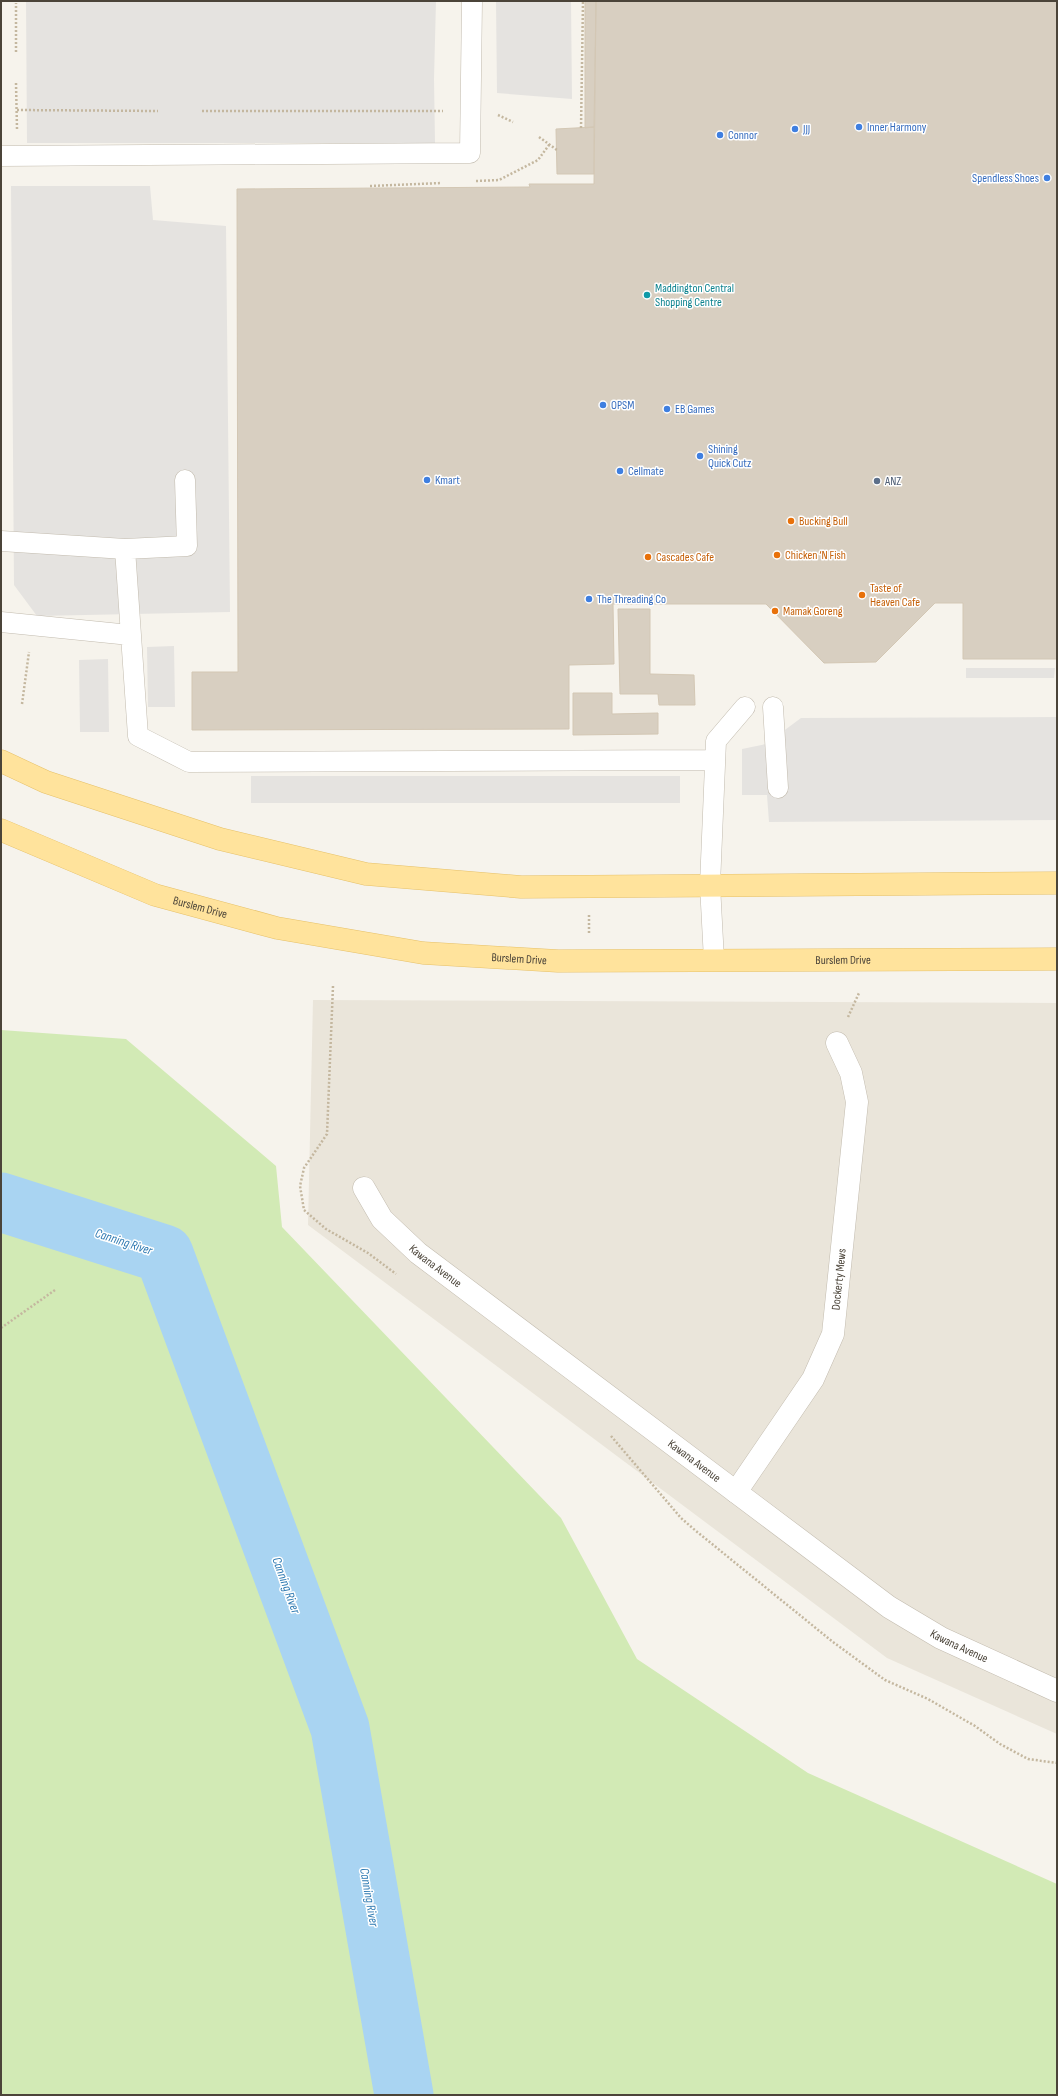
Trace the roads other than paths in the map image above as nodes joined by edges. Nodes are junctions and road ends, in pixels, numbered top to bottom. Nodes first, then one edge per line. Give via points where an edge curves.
1 (472, 1) edge
2 (1, 156) edge
3 (185, 480) dead end
4 (1, 541) edge
5 (125, 549) junction
6 (1, 622) edge
7 (130, 635) junction
8 (745, 707) dead end
9 (773, 707) dead end
10 (715, 760) junction
11 (1, 761) edge
12 (778, 788) dead end
13 (1, 830) edge
14 (1057, 883) edge
15 (710, 885) junction
16 (1057, 959) edge
17 (714, 960) junction
18 (837, 1043) dead end
19 (364, 1188) dead end
20 (736, 1492) junction
21 (1057, 1691) edge

1 - 2 lane via 470,153
3 - 5 lane via 187,546
4 - 5 lane
5 - 7 lane
6 - 7 lane
7 - 10 lane via 138,736 190,762
8 - 10 lane via 716,741
9 - 12 lane
10 - 15 lane
11 - 15 main road via 46,782 220,839 366,874 521,887
13 - 17 main road, Burslem Drive via 155,895 277,928 423,953 558,961
14 - 15 main road
15 - 17 lane
16 - 17 main road, Burslem Drive
18 - 20 street, Dockerty Mews via 851,1073 857,1102 833,1334 813,1379
19 - 20 street, Kawana Avenue via 382,1219 418,1253
20 - 21 street, Kawana Avenue via 889,1607 941,1638

